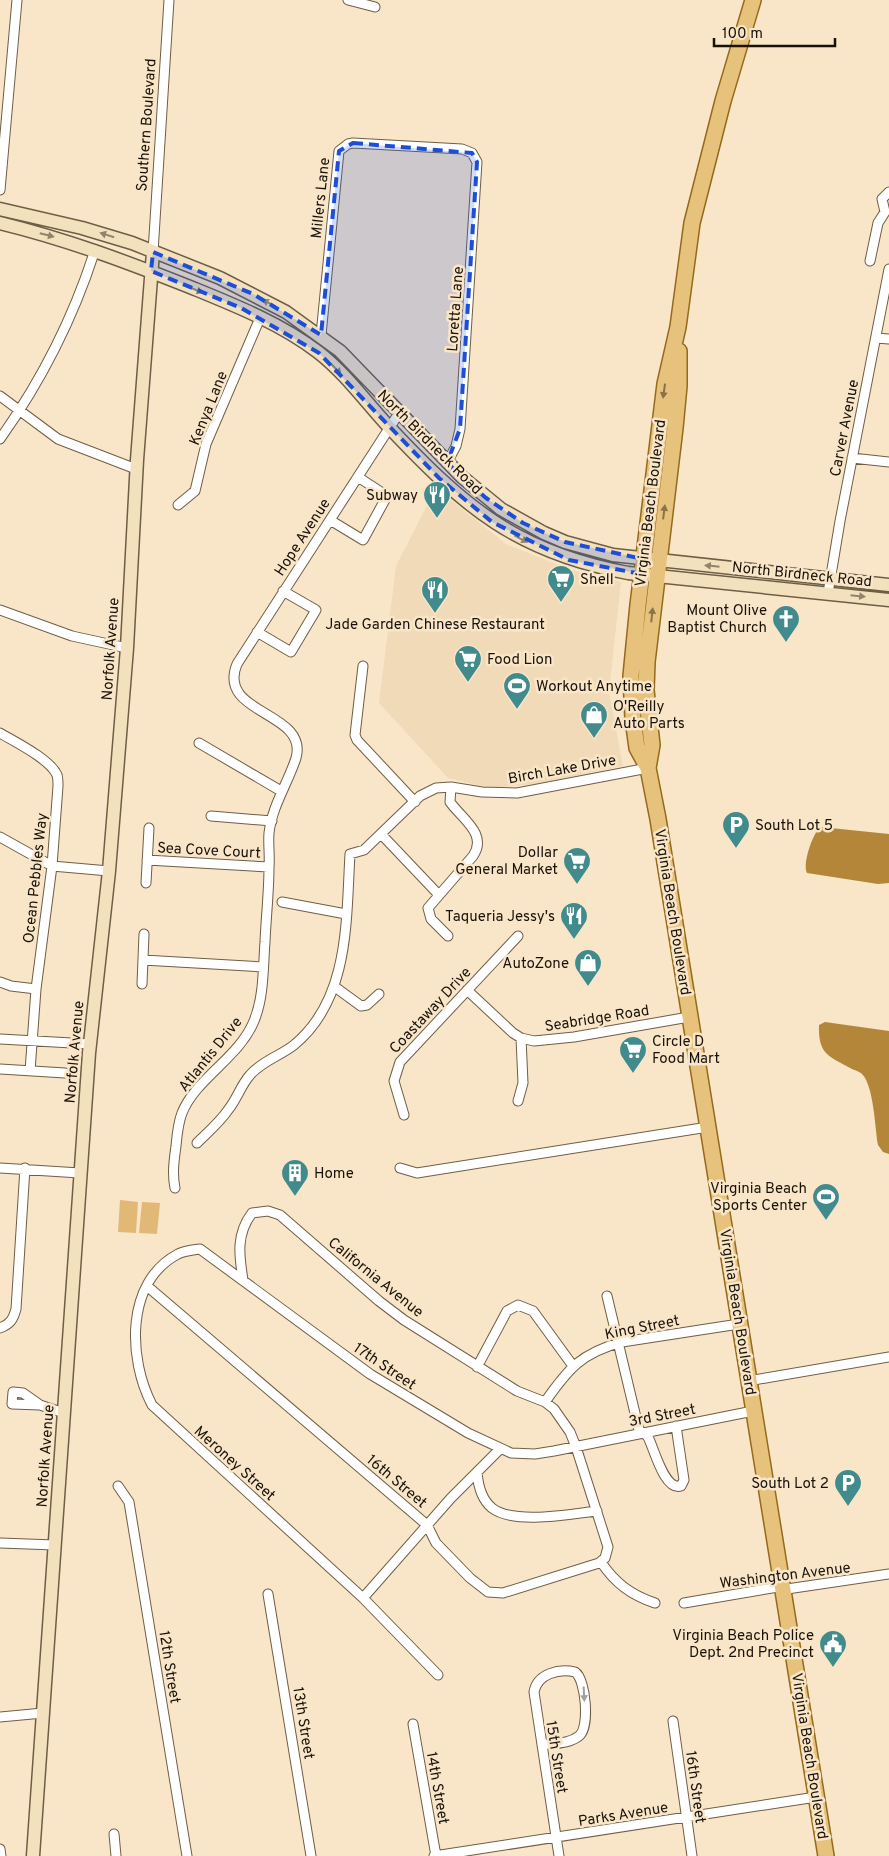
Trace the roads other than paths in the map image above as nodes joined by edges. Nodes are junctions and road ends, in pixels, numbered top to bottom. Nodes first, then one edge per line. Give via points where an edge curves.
1 (17, 0) edge
2 (169, 0) edge
3 (348, 0) edge
4 (753, 0) edge
5 (375, 7) dead end
6 (482, 162) joint
7 (0, 190) edge
8 (889, 192) edge
9 (0, 208) edge
10 (887, 213) edge
11 (0, 224) edge
12 (95, 250) junction
13 (152, 252) junction
14 (870, 261) dead end
15 (889, 269) edge
16 (151, 271) junction
17 (260, 318) junction
18 (678, 327) junction
19 (321, 335) junction
20 (876, 338) junction
21 (889, 339) edge
22 (0, 396) edge
23 (19, 412) junction
24 (399, 413) junction
25 (390, 428) junction
26 (0, 438) edge
27 (852, 458) junction
28 (889, 462) edge
29 (447, 463) junction
30 (136, 469) junction
31 (358, 477) junction
32 (178, 505) dead end
33 (501, 509) junction
34 (330, 520) junction
35 (492, 522) junction
36 (643, 559) junction
37 (659, 560) junction
38 (641, 574) junction
39 (657, 576) junction
40 (830, 577) junction
41 (889, 585) edge
42 (283, 591) junction
43 (828, 593) junction
44 (889, 600) edge
45 (0, 610) edge
46 (257, 632) junction
47 (127, 648) junction
48 (363, 666) dead end
49 (0, 732) edge
50 (200, 743) dead end
51 (297, 746) joint
52 (648, 768) junction
53 (452, 787) junction
54 (281, 791) junction
55 (415, 802) junction
56 (211, 816) dead end
57 (272, 821) junction
58 (149, 828) dead end
59 (381, 834) junction
60 (0, 837) edge
61 (147, 860) junction
62 (52, 866) junction
63 (269, 867) junction
64 (109, 871) junction
65 (146, 883) dead end
66 (438, 894) junction
67 (282, 902) dead end
68 (346, 914) junction
69 (144, 934) dead end
70 (448, 936) dead end
71 (518, 936) dead end
72 (143, 960) junction
73 (263, 967) junction
74 (0, 982) edge
75 (142, 984) dead end
76 (335, 987) junction
77 (36, 989) junction
78 (467, 990) junction
79 (379, 994) dead end
80 (689, 1017) junction
81 (521, 1038) junction
82 (0, 1039) edge
83 (33, 1040) junction
84 (90, 1044) junction
85 (0, 1069) edge
86 (30, 1071) junction
87 (65, 1073) dead end
88 (518, 1101) dead end
89 (404, 1115) dead end
90 (708, 1127) junction
91 (197, 1143) dead end
92 (0, 1168) edge
93 (25, 1168) junction
94 (400, 1168) dead end
95 (80, 1173) junction
96 (175, 1188) dead end
97 (200, 1249) joint
98 (243, 1280) junction
99 (148, 1286) junction
100 (607, 1296) dead end
101 (739, 1324) junction
102 (0, 1328) edge
103 (618, 1344) junction
104 (889, 1357) edge
105 (477, 1366) junction
106 (573, 1366) junction
107 (748, 1382) junction
108 (545, 1402) junction
109 (40, 1405) dead end
110 (753, 1411) junction
111 (64, 1414) junction
112 (676, 1426) junction
113 (642, 1433) junction
114 (576, 1447) junction
115 (500, 1449) junction
116 (477, 1472) junction
117 (118, 1486) dead end
118 (597, 1511) junction
119 (427, 1525) junction
120 (0, 1543) edge
121 (55, 1545) junction
122 (601, 1562) junction
123 (889, 1574) edge
124 (782, 1588) junction
125 (268, 1594) dead end
126 (363, 1598) junction
127 (655, 1603) dead end
128 (684, 1603) dead end
129 (438, 1675) dead end
130 (43, 1713) junction
131 (0, 1717) edge
132 (673, 1721) dead end
133 (413, 1724) dead end
134 (542, 1745) junction
135 (816, 1797) junction
136 (686, 1818) junction
137 (114, 1834) dead end
138 (556, 1838) junction
139 (0, 1849) edge
140 (1, 1856) edge
141 (33, 1856) edge
142 (116, 1856) edge
143 (188, 1856) edge
144 (311, 1856) edge
145 (435, 1856) edge
146 (559, 1856) edge
147 (692, 1856) edge
148 (826, 1856) edge

1 - 7 street
2 - 13 street, Southern Boulevard
3 - 5 street
4 - 18 main road, Virginia Beach Boulevard via 699,192
6 - 19 street, Millers Lane via 462,149 353,142 343,147 337,156
6 - 29 street, Loretta Lane via 460,429
8 - 10 street via 882,199
13 -> 9 main road, North Birdneck Road via 111,236
10 - 14 street via 878,223
11 -> 12 main road, North Birdneck Road
12 - 16 main road, North Birdneck Road
12 - 23 street via 68,325
13 - 16 main road, Norfolk Avenue
19 -> 13 main road, North Birdneck Road via 253,294
15 - 20 street, Carver Avenue
16 -> 17 main road, North Birdneck Road
16 - 30 main road, Norfolk Avenue
17 -> 25 main road, North Birdneck Road via 299,339 327,360
17 - 32 street, Kenya Lane via 206,444 195,491
18 -> 36 main road, Virginia Beach Boulevard via 665,384
37 -> 18 main road, Virginia Beach Boulevard via 679,386
19 - 24 main road, North Birdneck Road
20 - 21 street
20 - 27 street, Carver Avenue
22 - 23 street
23 - 26 street
23 - 30 street via 58,440
24 - 25 street, Hope Avenue
24 - 29 main road, North Birdneck Road
25 - 31 street, Hope Avenue
25 - 35 main road, North Birdneck Road via 439,478
27 - 28 street
27 - 40 street, Carver Avenue
29 - 33 main road, North Birdneck Road
30 - 47 main road, Norfolk Avenue
31 - 34 street, Hope Avenue
31 - 34 street via 387,496 363,540
33 - 35 street
33 - 36 main road, North Birdneck Road via 565,542
34 - 42 street, Hope Avenue
35 -> 38 main road, North Birdneck Road via 528,543 569,560
36 - 37 main road, North Birdneck Road
36 - 38 main road, Virginia Beach Boulevard
37 - 39 main road, Virginia Beach Boulevard
40 -> 37 main road, North Birdneck Road
38 - 39 main road, North Birdneck Road
38 - 52 main road, Virginia Beach Boulevard via 632,653 631,697 637,748
39 - 43 main road, North Birdneck Road
52 -> 39 main road, Virginia Beach Boulevard via 652,745 646,690 647,662
40 - 41 main road, North Birdneck Road
40 - 43 street, Carver Avenue
42 - 46 street, Hope Avenue
42 - 46 street via 316,610 291,652
43 -> 44 main road, North Birdneck Road
45 - 47 street via 72,636 115,648
46 - 51 street, Hope Avenue via 231,676 235,689 244,699 283,725
47 - 64 main road, Norfolk Avenue
48 - 55 street via 355,735
49 - 62 street, Ocean Pebbles Way via 39,757 57,775
50 - 54 street
51 - 54 street, Atlantis Drive via 296,758
52 - 53 street, Birch Lake Drive via 517,793
52 - 80 main road, Virginia Beach Boulevard
53 - 55 street via 436,788
53 - 66 street via 450,802 477,834 479,846
54 - 57 street, Atlantis Drive
55 - 59 street
56 - 57 street
57 - 63 street, Atlantis Drive
58 - 61 street
59 - 66 street
59 - 68 street via 364,850 350,854
60 - 62 street
61 - 63 street, Sea Cove Court
61 - 65 street
62 - 64 street
62 - 77 street, Ocean Pebbles Way
63 - 73 street, Atlantis Drive
64 - 84 main road, Norfolk Avenue
66 - 70 street via 430,903 428,913
67 - 68 street
68 - 76 street
69 - 72 street
71 - 78 street, Coastaway Drive
72 - 73 street
72 - 75 street
73 - 96 street, Atlantis Drive via 260,1004 246,1037 193,1095 182,1112 172,1172
74 - 77 street
76 - 79 street via 361,1006
76 - 91 street via 309,1029 294,1045 251,1074 228,1110
77 - 83 street, Ocean Pebbles Way
78 - 81 street
78 - 89 street, Coastaway Drive via 397,1067 394,1080
80 - 81 street, Seabridge Road via 574,1037 534,1041
80 - 90 main road, Virginia Beach Boulevard
81 - 88 street via 523,1083
82 - 83 street
83 - 84 street
83 - 86 street, Ocean Pebbles Way
84 - 95 main road, Norfolk Avenue
85 - 86 street
86 - 87 street
90 - 94 street via 417,1173
90 - 101 main road, Virginia Beach Boulevard
92 - 93 street
93 - 95 street
93 - 102 street via 16,1309 8,1325
95 - 111 main road, Norfolk Avenue
97 - 98 street, 17th Street
97 - 99 street, Meroney Street via 180,1253 168,1261 154,1274
98 - 105 street, California Avenue via 238,1248 245,1222 252,1213 268,1211 280,1215 379,1301
98 - 115 street, 17th Street via 370,1374
99 - 119 street, 16th Street
99 - 126 street, Meroney Street via 138,1316 135,1349 140,1378 152,1405
100 - 103 street
101 - 103 street, King Street
101 - 107 main road, Virginia Beach Boulevard
103 - 106 street, King Street via 592,1353
103 - 113 street
104 - 107 street
105 - 106 street via 507,1311 518,1305 533,1311
105 - 108 street, California Avenue via 517,1391
106 - 108 street, King Street
107 - 110 main road, Virginia Beach Boulevard
108 - 114 street via 562,1419
109 - 111 street
110 - 112 street, 3rd Street
110 - 124 main road, Virginia Beach Boulevard
111 - 121 main road, Norfolk Avenue
112 - 113 street, 3rd Street
112 - 113 street via 684,1480 681,1486 672,1486 658,1464 648,1436
113 - 114 street, 3rd Street
114 - 115 street, 17th Street via 534,1454
114 - 118 street
115 - 116 street
116 - 118 street via 484,1498 501,1513 550,1516
116 - 119 street
117 - 143 street, 12th Street via 129,1502
118 - 122 street via 608,1548
119 - 122 street, 16th Street via 436,1543 470,1578 494,1594
119 - 126 street
120 - 121 street
121 - 130 main road, Norfolk Avenue
122 - 127 street via 632,1594
123 - 124 street, Washington Avenue
124 - 128 street, Washington Avenue
124 - 135 main road, Virginia Beach Boulevard
125 - 144 street, 13th Street
126 - 129 street, Meroney Street
130 - 131 street
130 - 141 main road, Norfolk Avenue
132 - 136 street, 16th Street
133 - 145 street, 14th Street
134 -> 134 street, 15th Street via 534,1692 537,1680 570,1670 580,1675 583,1682 586,1728 572,1740
134 - 138 street, 15th Street
135 - 136 street, Parks Avenue
135 - 148 main road, Virginia Beach Boulevard
136 - 138 street, Parks Avenue
136 - 147 street, 16th Street
137 - 142 street
138 - 145 street, Parks Avenue
138 - 146 street, 15th Street
139 - 140 street

